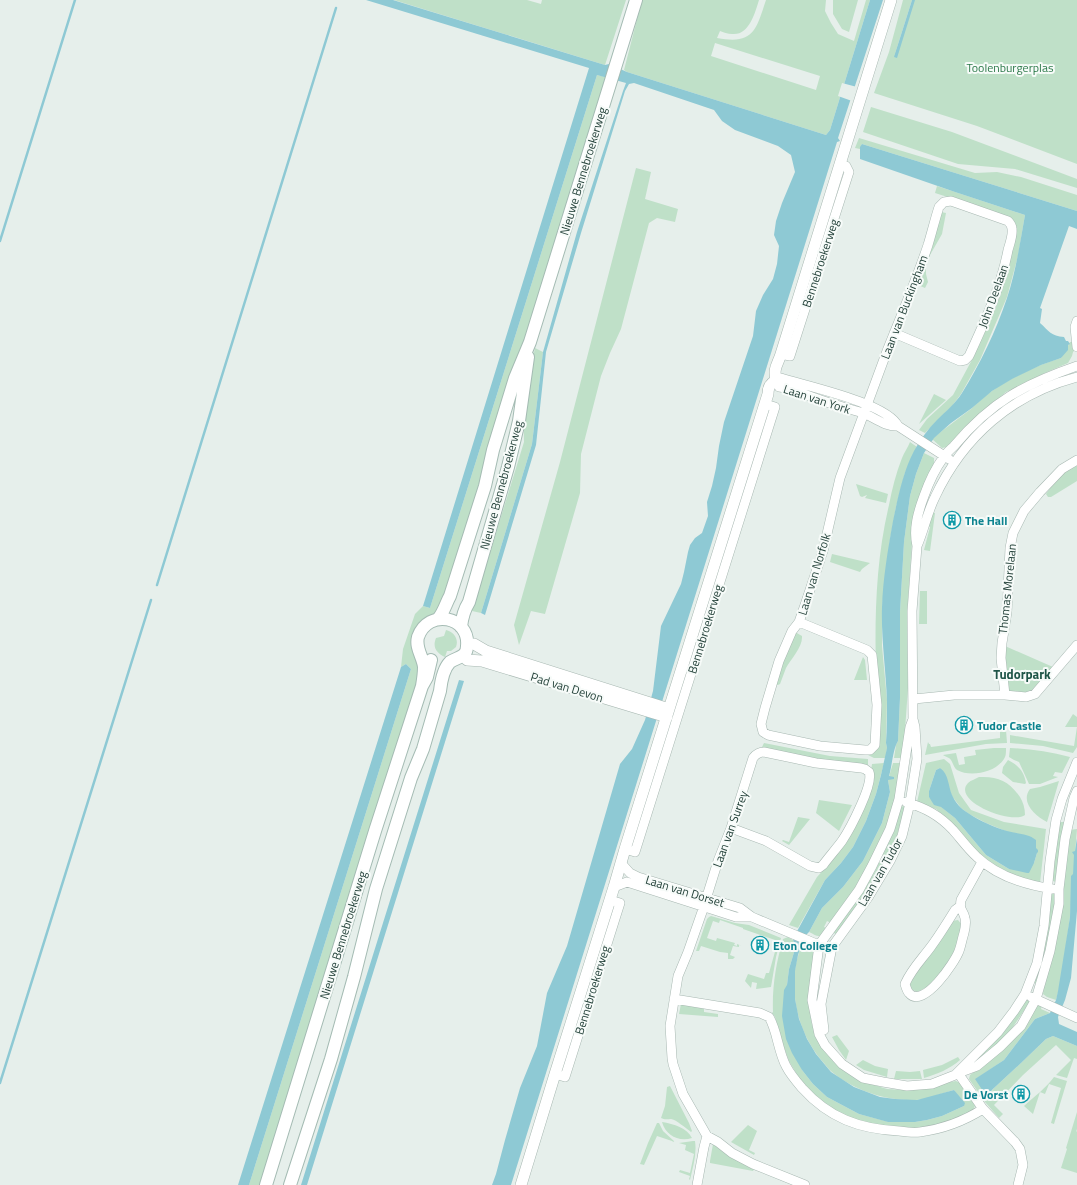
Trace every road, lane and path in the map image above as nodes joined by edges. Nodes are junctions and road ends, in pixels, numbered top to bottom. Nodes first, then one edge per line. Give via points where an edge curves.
1 (636, 0) edge
2 (891, 0) edge
3 (944, 202) joint
4 (1077, 321) edge
5 (894, 333) junction
6 (530, 342) junction
7 (1077, 348) edge
8 (1077, 366) edge
9 (1077, 377) edge
10 (779, 382) junction
11 (766, 399) junction
12 (866, 409) junction
13 (944, 456) junction
14 (1077, 460) edge
15 (954, 462) junction
16 (917, 546) junction
17 (442, 619) junction
18 (799, 622) junction
19 (465, 626) junction
20 (470, 642) junction
21 (1077, 645) edge
22 (426, 660) junction
23 (467, 660) junction
24 (450, 668) junction
25 (1004, 695) junction
26 (914, 699) junction
27 (642, 704) junction
28 (665, 712) junction
29 (914, 719) junction
30 (1077, 762) edge
31 (1077, 791) edge
32 (899, 799) junction
33 (910, 803) junction
34 (731, 828) junction
35 (625, 849) junction
36 (982, 862) junction
37 (621, 863) junction
38 (614, 887) junction
39 (1048, 888) junction
40 (1059, 890) junction
41 (705, 902) junction
42 (960, 908) junction
43 (815, 943) junction
44 (832, 947) junction
45 (1025, 994) junction
46 (674, 999) junction
47 (1040, 1001) junction
48 (1077, 1018) edge
49 (825, 1045) junction
50 (958, 1073) junction
51 (982, 1109) junction
52 (707, 1136) junction
53 (266, 1185) edge
54 (290, 1185) edge
55 (521, 1185) edge
56 (697, 1185) edge
57 (805, 1185) edge
58 (1018, 1185) edge

1 - 6 main road, Nieuwe Bennebroekerweg
2 - 10 street, Bennebroekerweg via 780,358
3 - 5 street, Laan van Buckingham via 939,207 926,251
3 - 5 street, John Deelaan via 951,201 1004,218 1011,224 1007,258 998,290 965,360
4 - 7 street
5 - 12 street, Laan van Buckingham
6 - 17 main road, Nieuwe Bennebroekerweg via 515,378 485,486
6 - 19 main road, Nieuwe Bennebroekerweg via 519,421 469,602 470,611
8 - 13 street, Laan van Tudor via 1011,395 983,417
9 - 15 street, Laan van Tudor via 1038,391 1000,413 975,436
10 - 11 street
10 - 12 street, Laan van York via 785,388 815,398
11 - 28 street, Bennebroekerweg
11 - 35 street, Bennebroekerweg via 775,407 751,484 635,852
12 - 13 street, Laan van York via 876,420 898,426
12 - 18 street, Laan van Norfolk via 840,478 820,562
13 - 15 street
13 - 16 street, Laan van Tudor via 936,468 917,518
14 - 25 street, Thomas Morelaan via 1062,469 1040,492 1024,511 1013,533 1001,658
15 - 16 street, Laan van Tudor via 934,497
16 - 26 street, Laan van Tudor via 912,611
17 - 19 main road
17 - 22 main road via 428,623 420,632 418,648
18 - 18 street, Laan van Norfolk via 870,652 877,704 875,745 870,750 820,746 763,732 761,724 780,661 792,631
19 - 20 main road via 472,633
20 - 23 main road via 473,650
20 - 24 main road via 465,654 451,662
20 - 27 street, Pad van Devon via 486,651
21 - 25 street via 1035,694 1026,697
22 - 24 main road
22 - 53 main road, Nieuwe Bennebroekerweg via 422,686
23 - 24 main road
23 - 27 street, Pad van Devon via 482,661
24 - 54 main road, Nieuwe Bennebroekerweg via 446,684 440,691 376,889 331,1059
25 - 26 street via 962,694
26 - 29 street, Laan van Tudor
27 - 28 street, Pad van Devon
28 - 35 street, Bennebroekerweg
29 - 32 street, Laan van Tudor via 910,727
29 - 33 street, Laan van Tudor via 917,759
30 - 39 street, Laan van Tudor via 1056,820
31 - 40 street, Laan van Tudor via 1065,839
32 - 33 street
32 - 43 street, Laan van Tudor via 890,829 872,866 858,890
33 - 36 street via 944,821
33 - 44 street, Laan van Tudor via 902,836 890,861
34 - 34 street, Laan van Surrey via 766,841 810,866 819,868 846,834 870,780 869,772 865,769 758,753 753,758
34 - 41 street, Laan van Surrey
35 - 37 street, Bennebroekerweg
36 - 39 street via 998,873
36 - 42 street via 961,900
37 - 38 street, Bennebroekerweg
37 - 41 street, Laan van Dorset via 638,877
38 - 41 street, Laan van Dorset via 627,882
38 - 55 street, Bennebroekerweg via 560,1075
39 - 40 street
39 - 45 street, Laan van Tudor via 1037,963
40 - 47 street, Laan van Tudor via 1059,904
41 - 43 street, Laan van Dorset via 736,917 752,917
41 - 46 street, Laan van Surrey via 678,976
42 - 42 street via 965,917 964,931 959,952 952,966 929,991 921,996 913,996 905,984 909,976 955,910
43 - 44 street
43 - 49 street, Laan van Tudor via 812,1000 819,1034
44 - 49 street, Laan van Tudor via 821,1004
45 - 47 street
45 - 50 street, Laan van Tudor via 998,1032
46 - 51 street via 760,1013 769,1017 786,1066 797,1082 820,1105 848,1121 874,1129 920,1132 958,1122
46 - 52 street, Laan van Surrey via 670,1026 673,1064 683,1094
47 - 48 street
47 - 50 street, Laan van Tudor via 1021,1026 1000,1047 977,1066
49 - 50 street, Laan van Tudor via 842,1064 863,1078 876,1081 907,1086 932,1084
50 - 51 street
51 - 58 street via 1020,1149 1023,1165
52 - 56 street
52 - 57 street via 753,1164

